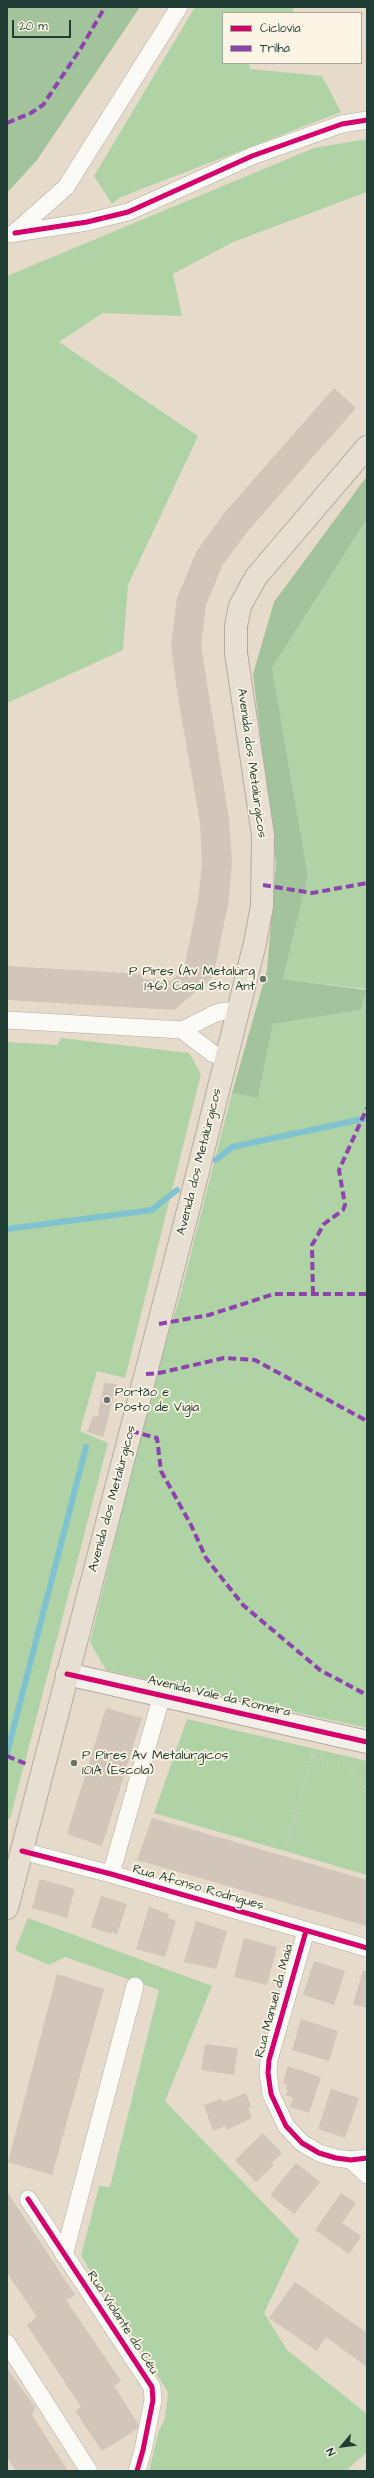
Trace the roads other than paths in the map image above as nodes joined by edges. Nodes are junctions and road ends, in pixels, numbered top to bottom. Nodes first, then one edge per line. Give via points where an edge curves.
1 (179, 7) edge
2 (367, 120) edge
3 (11, 236) edge
4 (367, 447) edge
5 (238, 1012) junction
6 (7, 1020) edge
7 (182, 1030) junction
8 (226, 1059) junction
9 (67, 1674) junction
10 (162, 1695) junction
11 (367, 1742) edge
12 (22, 1851) junction
13 (111, 1874) junction
14 (7, 1908) edge
15 (306, 1931) junction
16 (367, 1948) edge
17 (135, 1986) dead end
18 (359, 2159) edge
19 (367, 2175) edge
20 (28, 2199) dead end
21 (64, 2255) junction
22 (7, 2342) edge
23 (89, 2471) edge
24 (137, 2471) edge

1 - 3 street via 66,187
2 - 3 street via 342,124 252,156 128,212
4 - 5 main road, Avenida dos Metalúrgicos via 256,577 240,606 236,626 236,653 259,801 264,868 262,906
5 - 7 street via 216,1013
5 - 8 main road, Avenida dos Metalúrgicos
6 - 7 street
7 - 8 street via 212,1053
8 - 9 main road, Avenida dos Metalúrgicos
9 - 10 street, Avenida Vale da Romeira
9 - 12 main road, Avenida dos Metalúrgicos
10 - 11 street, Avenida Vale da Romeira
10 - 13 street
12 - 13 street, Rua Afonso Rodrigues
12 - 14 main road, Avenida dos Metalúrgicos
13 - 15 street, Rua Afonso Rodrigues
15 - 16 street, Rua Afonso Rodrigues
15 - 18 street, Rua Manuel da Maia via 269,2060 271,2094 286,2126 302,2143 318,2153
17 - 21 street
18 - 19 street, Rua Manuel da Maia
20 - 21 street, Rua Violante do Céu
21 - 24 street, Rua Violante do Céu via 152,2387 153,2400
22 - 23 street

